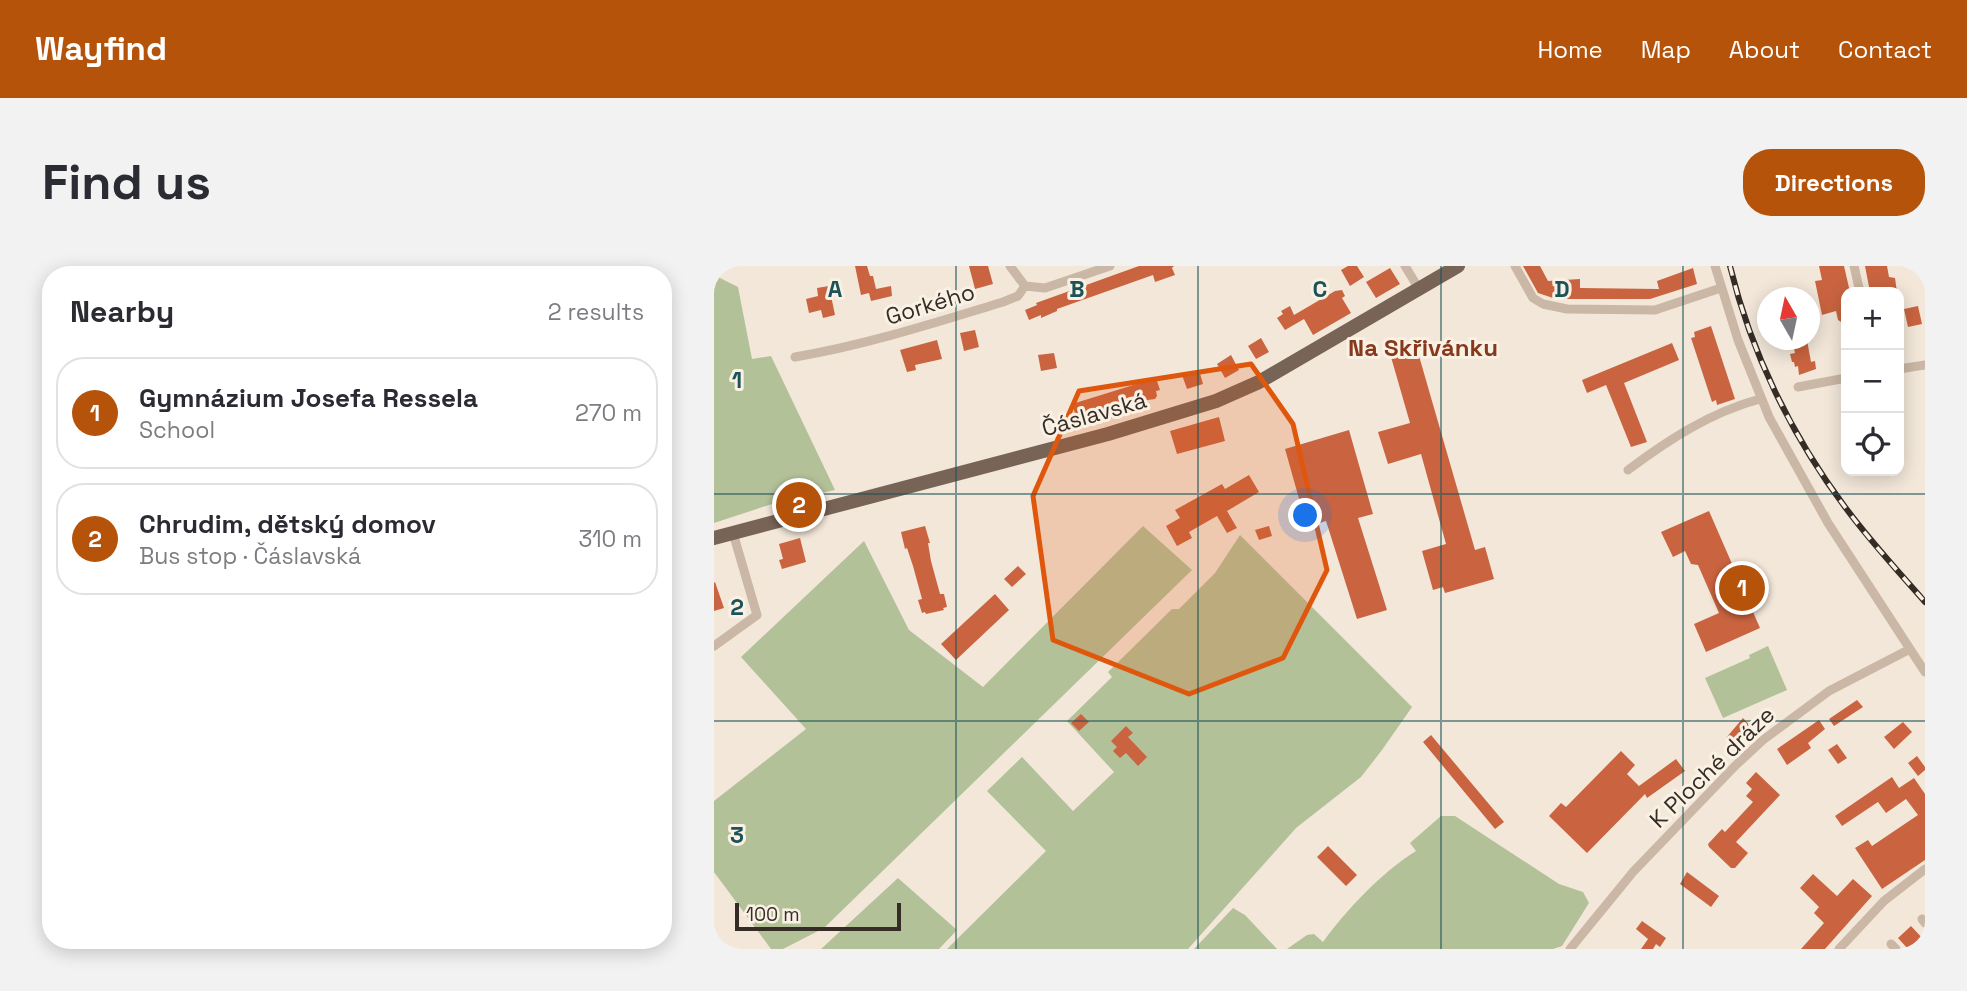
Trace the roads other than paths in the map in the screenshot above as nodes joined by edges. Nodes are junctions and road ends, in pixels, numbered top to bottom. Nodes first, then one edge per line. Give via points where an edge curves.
1 (1010, 266) edge
2 (1110, 266) edge
3 (1405, 266) edge
4 (1458, 266) edge
5 (1515, 266) edge
6 (1715, 266) edge
7 (1854, 266) edge
8 (1025, 286) junction
9 (1859, 287) edge
10 (1721, 288) junction
11 (1419, 289) junction
12 (794, 357) dead end
13 (1925, 365) edge
14 (1904, 368) edge
15 (1841, 379) edge
16 (1798, 387) dead end
17 (1760, 399) junction
18 (1628, 470) dead end
19 (733, 533) junction
20 (714, 538) edge
21 (714, 646) edge
22 (1910, 649) junction
23 (1925, 671) edge
24 (1925, 869) edge
25 (1570, 949) edge
26 (1839, 949) edge

1 - 8 street
2 - 8 street, Gorkého via 1045,288
3 - 11 street
4 - 11 main road, Čáslavská
5 - 10 street via 1537,301 1567,309 1655,310
6 - 10 street
7 - 9 street
8 - 12 street, Gorkého via 1018,296 1003,302 851,347
10 - 17 street
11 - 19 main road, Čáslavská via 1259,382 1216,401
13 - 14 street
15 - 16 street
17 - 18 street via 1684,431
17 - 22 street via 1828,523
19 - 20 main road, Čáslavská
19 - 21 street via 757,615
22 - 23 street
22 - 25 street, K Ploché dráze via 1829,691 1763,740 1641,863
24 - 26 street via 1884,901

